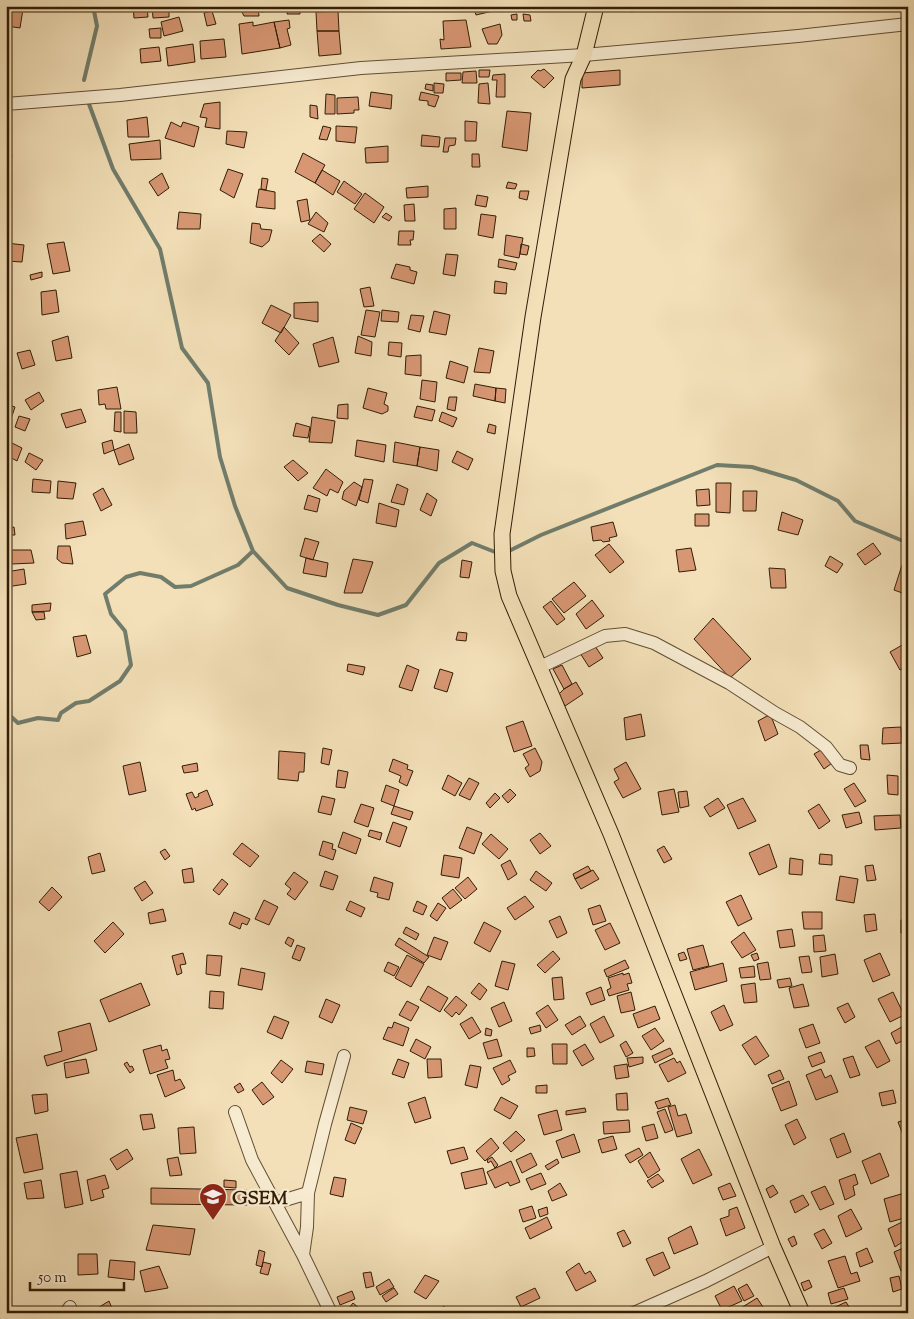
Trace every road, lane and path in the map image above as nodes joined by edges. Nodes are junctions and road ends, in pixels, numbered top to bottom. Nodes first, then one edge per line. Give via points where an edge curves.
1 (596, 6) edge
2 (908, 24) edge
3 (584, 55) junction
4 (6, 104) edge
5 (540, 667) junction
6 (850, 768) dead end
7 (344, 1056) dead end
8 (235, 1112) dead end
9 (308, 1193) junction
10 (276, 1202) junction
11 (773, 1247) junction
12 (303, 1255) junction
13 (331, 1313) edge
14 (634, 1313) edge
15 (802, 1313) edge

1 - 3 main road
2 - 3 street
3 - 4 street via 361,68 120,95
3 - 5 main road via 573,79 533,317 502,534 503,571 508,596
5 - 6 street via 605,636 625,634 654,643 729,683 800,727 826,747 840,764
5 - 11 main road via 650,930
7 - 9 street
8 - 10 street via 252,1160
9 - 10 street
9 - 12 street
10 - 12 street
11 - 14 street
11 - 15 main road
12 - 13 street

